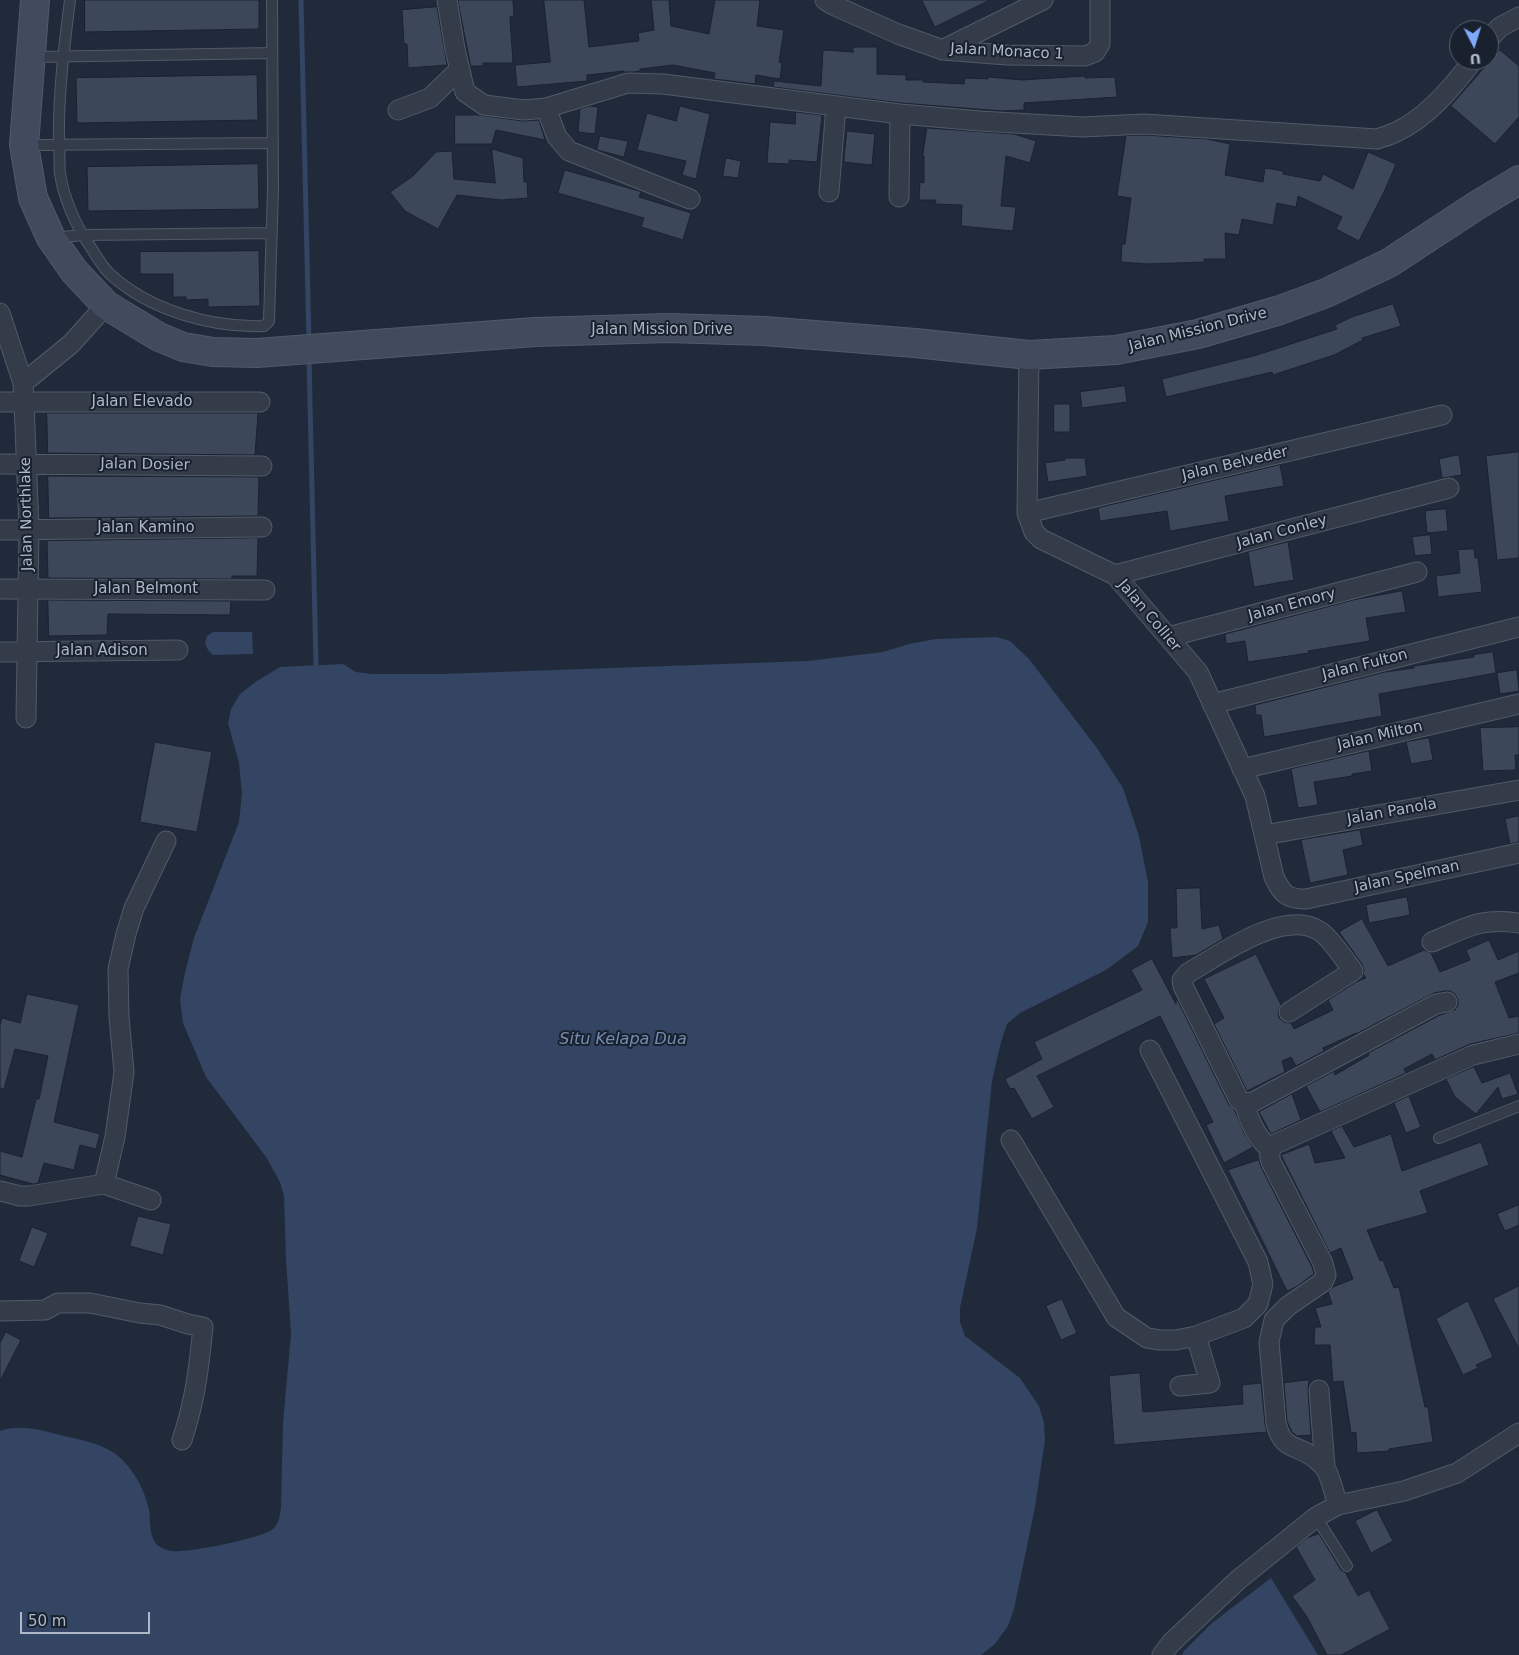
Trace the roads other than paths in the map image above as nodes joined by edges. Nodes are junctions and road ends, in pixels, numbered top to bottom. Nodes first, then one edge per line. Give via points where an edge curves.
1 (35, 0) edge
2 (70, 0) edge
3 (272, 0) edge
4 (447, 0) edge
5 (1043, 0) edge
6 (1100, 0) edge
7 (834, 2) edge
8 (1519, 17) edge
9 (1499, 28) edge
10 (943, 50) junction
11 (272, 53) junction
12 (30, 57) junction
13 (63, 57) junction
14 (460, 69) junction
15 (1465, 70) edge
16 (836, 106) junction
17 (546, 108) junction
18 (398, 110) dead end
19 (900, 114) junction
20 (273, 143) junction
21 (24, 145) junction
22 (60, 145) junction
23 (1519, 180) edge
24 (829, 192) dead end
25 (899, 197) dead end
26 (690, 199) dead end
27 (272, 233) junction
28 (83, 235) junction
29 (51, 238) junction
30 (106, 305) junction
31 (0, 313) edge
32 (5, 340) edge
33 (1029, 354) junction
34 (23, 383) junction
35 (0, 402) edge
36 (24, 402) junction
37 (260, 402) dead end
38 (1442, 415) dead end
39 (0, 464) edge
40 (27, 464) junction
41 (262, 466) dead end
42 (1449, 488) dead end
43 (1027, 513) junction
44 (262, 527) dead end
45 (29, 529) junction
46 (0, 530) edge
47 (1417, 572) dead end
48 (1115, 575) junction
49 (0, 589) edge
50 (28, 589) junction
51 (265, 590) dead end
52 (1519, 627) edge
53 (1168, 637) junction
54 (178, 650) dead end
55 (26, 651) junction
56 (0, 652) edge
57 (1212, 704) junction
58 (1519, 704) edge
59 (26, 718) dead end
60 (1242, 768) junction
61 (1519, 790) edge
62 (1264, 835) junction
63 (166, 841) dead end
64 (1519, 853) edge
65 (1294, 899) joint
66 (1519, 924) edge
67 (1432, 942) dead end
68 (1447, 1002) dead end
69 (1289, 1012) dead end
70 (1519, 1044) edge
71 (1150, 1050) dead end
72 (1245, 1103) junction
73 (1519, 1106) edge
74 (1439, 1138) dead end
75 (1011, 1140) dead end
76 (1270, 1149) junction
77 (104, 1184) junction
78 (0, 1191) edge
79 (152, 1200) dead end
80 (1258, 1304) junction
81 (0, 1311) edge
82 (1274, 1320) junction
83 (1196, 1336) junction
84 (1180, 1386) dead end
85 (1319, 1390) dead end
86 (1519, 1433) edge
87 (182, 1440) dead end
88 (1325, 1467) junction
89 (1338, 1505) junction
90 (1316, 1517) junction
91 (1347, 1566) dead end
92 (1162, 1655) edge

1 - 12 street, Jalan Mission Drive
2 - 13 lane
3 - 11 lane
4 - 14 street
5 - 10 street, Jalan Monaco 1
6 - 10 street, Jalan Monaco 1 via 1100,44 1089,56
7 - 10 street via 898,34
8 - 9 street
11 - 13 lane
11 - 20 lane
12 - 13 lane
12 - 21 street, Jalan Mission Drive
13 - 22 lane
14 - 17 street via 465,92 484,105 524,110
14 - 18 street via 430,98
15 - 19 street via 1427,112 1397,132 1377,139 1144,124 1083,127
16 - 17 street via 702,88 628,83
16 - 19 street
16 - 24 street
17 - 26 street via 557,137 569,151
19 - 25 street
20 - 22 lane
20 - 27 lane
21 - 22 lane
21 - 29 street, Jalan Mission Drive via 33,198
22 - 28 lane via 60,174 72,214
23 - 33 street, Jalan Mission Drive via 1389,263 1326,294 1198,334 1116,350
27 - 28 lane
27 - 28 lane via 269,321 264,326 247,327 225,325 165,309 131,291 109,272
28 - 29 lane
29 - 30 street, Jalan Mission Drive via 74,271
30 - 33 street, Jalan Mission Drive via 158,337 183,347 213,352 257,353 535,332 668,328 764,330
30 - 34 street via 71,344
31 - 32 street, Jalan Northlake
32 - 34 street, Jalan Northlake
33 - 43 street, Jalan Collier
34 - 36 street, Jalan Northlake
35 - 36 street, Jalan Elevado
36 - 37 street, Jalan Elevado
36 - 40 street, Jalan Northlake
38 - 43 street, Jalan Belveder
39 - 40 street, Jalan Dosier
40 - 41 street, Jalan Dosier
40 - 45 street, Jalan Northlake
42 - 48 street, Jalan Conley
43 - 48 street, Jalan Collier via 1034,532 1041,539
44 - 45 street, Jalan Kamino
45 - 46 street, Jalan Kamino
45 - 50 street, Jalan Northlake
47 - 53 street, Jalan Emory
48 - 53 street, Jalan Collier
49 - 50 street, Jalan Belmont
50 - 51 street, Jalan Belmont
50 - 55 street, Jalan Northlake
52 - 57 street, Jalan Fulton
53 - 57 street, Jalan Collier via 1198,672
54 - 55 street, Jalan Adison
55 - 56 street, Jalan Adison
55 - 59 street, Jalan Northlake
57 - 60 street, Jalan Collier
58 - 60 street, Jalan Milton
60 - 62 street, Jalan Collier via 1254,796
61 - 62 street, Jalan Panola
62 - 65 street, Jalan Collier via 1279,888
63 - 77 street via 134,908 118,969 124,1072 115,1137
64 - 65 street, Jalan Spelman
66 - 67 street via 1483,922
68 - 72 street via 1436,1004
69 - 72 street via 1353,970 1324,933 1314,928 1288,925 1261,931 1182,980 1239,1100
70 - 76 street via 1474,1055
71 - 80 street via 1258,1262 1263,1284
72 - 76 street via 1256,1132
73 - 74 lane
75 - 83 street via 1116,1317 1146,1338 1176,1340
76 - 82 street via 1271,1162 1323,1263 1326,1275 1323,1282
77 - 78 street via 29,1196
77 - 79 street
80 - 82 street
80 - 83 street via 1244,1318
81 - 87 street via 45,1310 58,1303 90,1302 160,1314 203,1327 198,1380
82 - 88 street via 1269,1342 1278,1434 1287,1445 1310,1454
83 - 84 street via 1210,1383
85 - 88 street
86 - 89 street via 1457,1472 1404,1491
88 - 89 street
89 - 90 street
90 - 91 lane
90 - 92 street via 1238,1580

